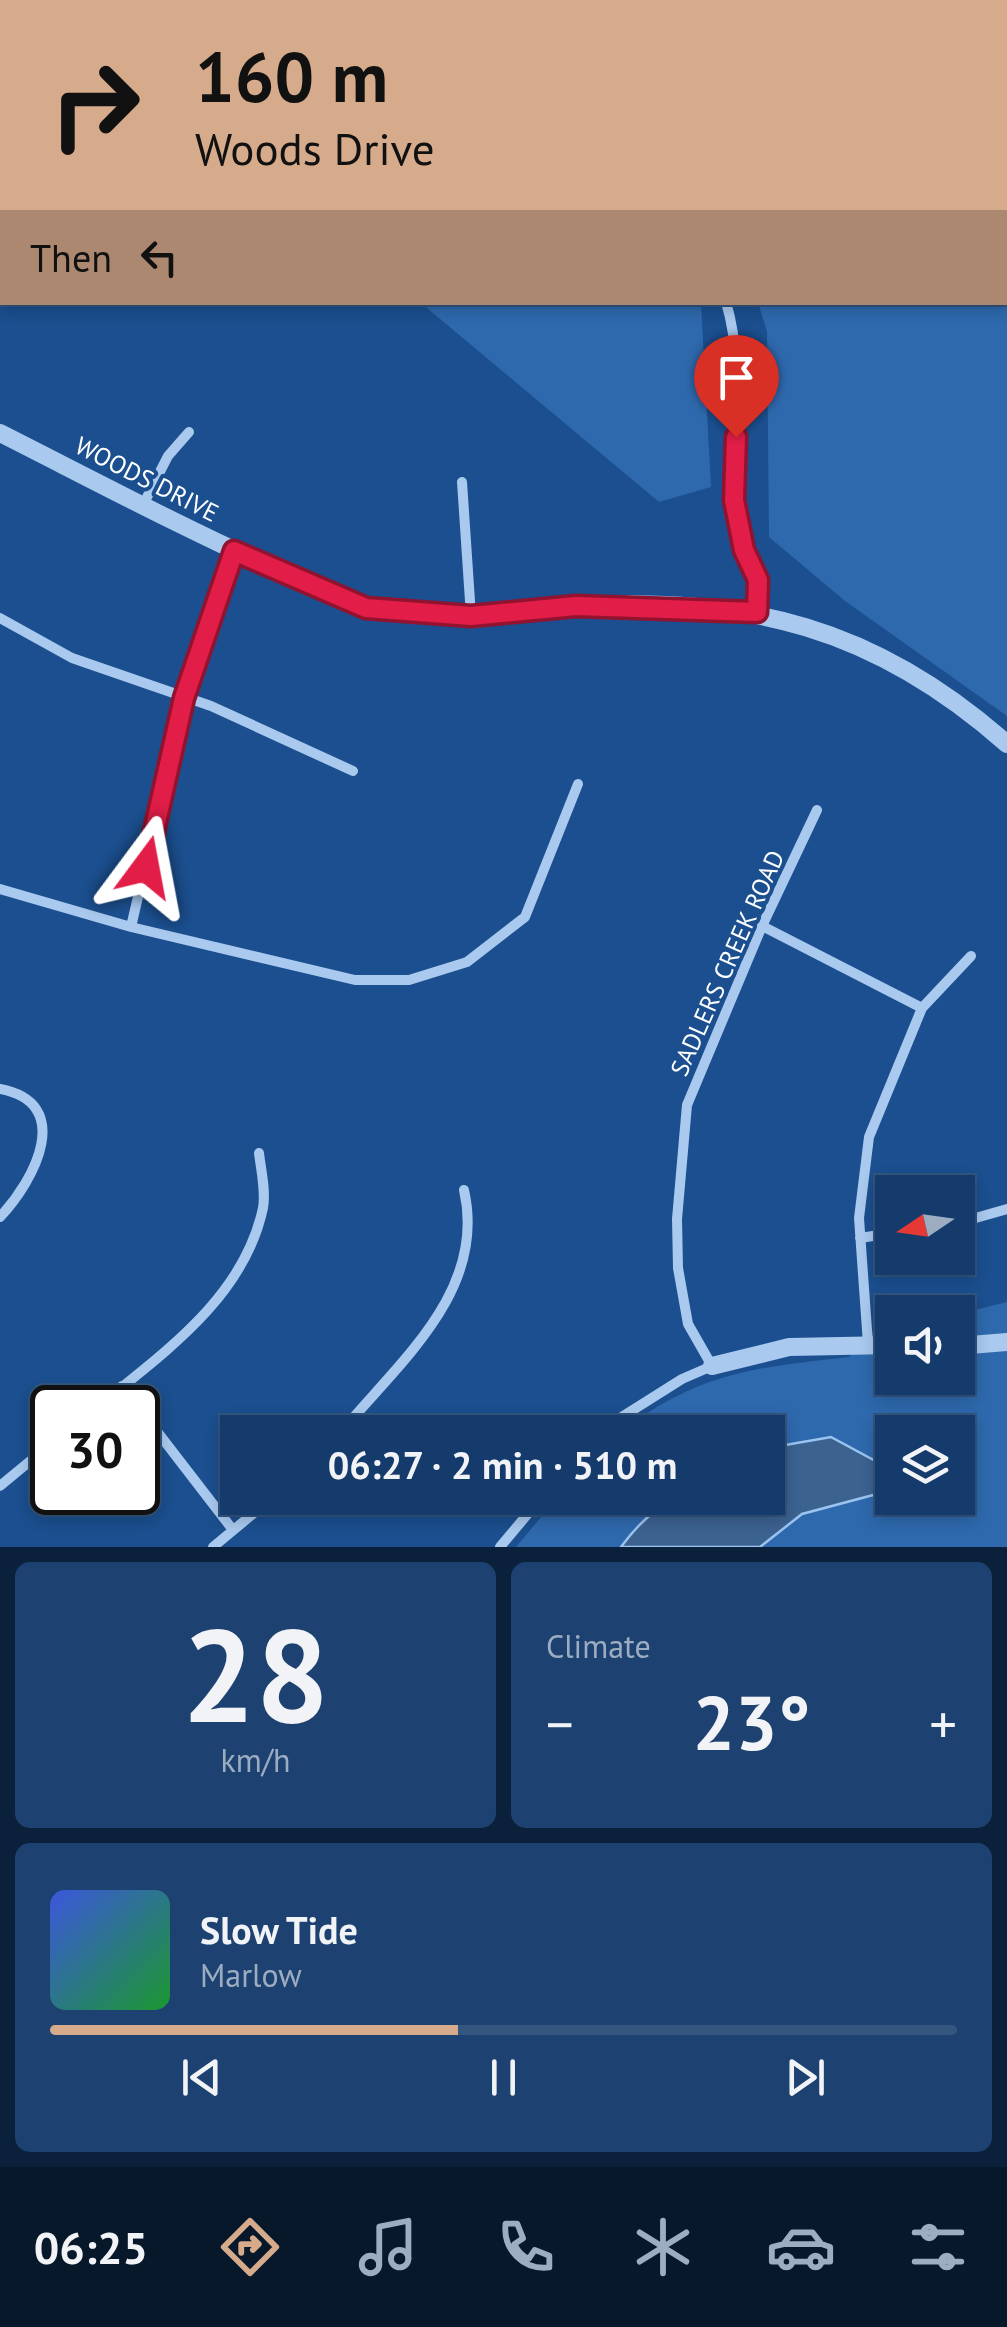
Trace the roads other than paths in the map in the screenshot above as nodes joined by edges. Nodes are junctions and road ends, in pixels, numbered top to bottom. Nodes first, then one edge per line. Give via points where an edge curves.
1 (727, 305) edge
2 (189, 432) dead end
3 (0, 434) edge
4 (462, 482) dead end
5 (142, 505) junction
6 (234, 551) junction
7 (757, 612) junction
8 (471, 616) junction
9 (0, 618) edge
10 (184, 698) junction
11 (1007, 744) edge
12 (353, 771) dead end
13 (578, 784) dead end
14 (817, 810) dead end
15 (0, 888) edge
16 (132, 926) junction
17 (762, 926) junction
18 (971, 956) dead end
19 (922, 1008) junction
20 (0, 1089) edge
21 (260, 1154) dead end
22 (464, 1190) dead end
23 (1007, 1208) edge
24 (0, 1217) edge
25 (975, 1218) edge
26 (875, 1236) edge
27 (860, 1238) junction
28 (1007, 1342) edge
29 (868, 1344) junction
30 (875, 1344) edge
31 (975, 1345) edge
32 (712, 1366) junction
33 (123, 1385) edge
34 (355, 1415) edge
35 (625, 1415) edge
36 (160, 1435) edge
37 (30, 1461) edge
38 (0, 1486) edge
39 (251, 1515) edge
40 (527, 1515) edge
41 (233, 1530) junction
42 (213, 1547) edge
43 (500, 1547) edge

1 - 7 street via 738,360 734,500 758,580
2 - 5 street
3 - 5 street, WOODS DRIVE
4 - 8 street
5 - 6 street, WOODS DRIVE
6 - 8 street, WOODS DRIVE via 366,608
6 - 10 street
7 - 8 street, WOODS DRIVE via 576,606
7 - 11 street, WOODS DRIVE via 844,637 962,705
9 - 10 street via 72,658
10 - 12 street
10 - 16 street
13 - 16 street via 532,906 498,942 445,972 355,980
14 - 17 street, SADLERS CREEK ROAD
15 - 16 street
17 - 19 street
17 - 32 street, SADLERS CREEK ROAD via 696,1077 683,1133 676,1245 681,1298
18 - 19 street
19 - 27 street via 869,1137
20 - 24 street via 30,1098 44,1127 26,1178
21 - 33 street via 264,1204 233,1279 195,1323
22 - 34 street via 471,1232 456,1290
23 - 25 street
26 - 27 street
27 - 29 street
28 - 31 street
29 - 30 street
29 - 32 street via 789,1347
32 - 35 street
36 - 41 street
37 - 38 street
39 - 41 street
40 - 43 street
41 - 42 street

